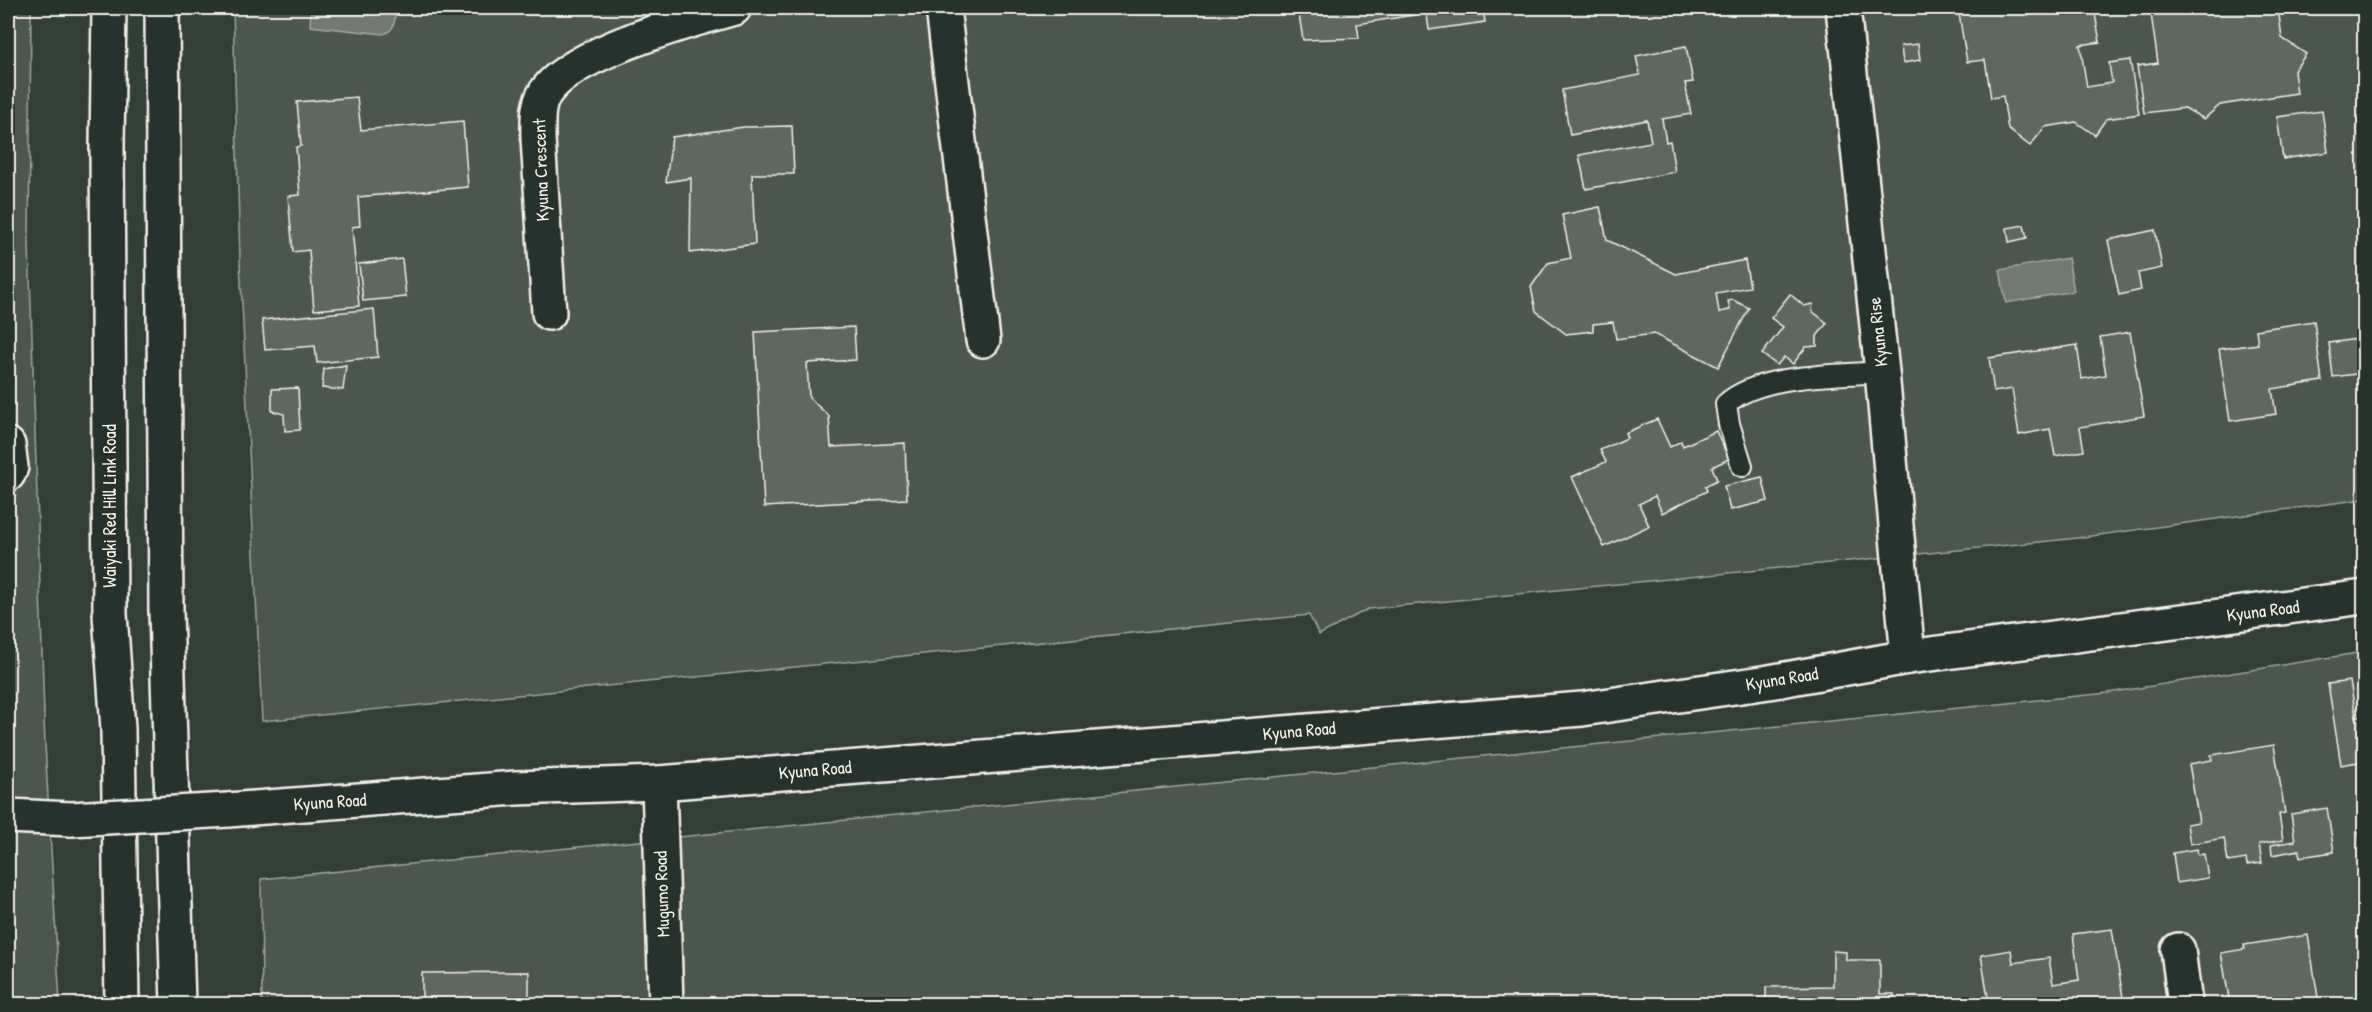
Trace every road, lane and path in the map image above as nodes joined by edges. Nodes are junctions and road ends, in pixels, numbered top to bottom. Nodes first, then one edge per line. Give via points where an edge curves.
1 (109, 8) edge
2 (162, 8) edge
3 (734, 8) edge
4 (944, 8) edge
5 (1843, 8) edge
6 (549, 314) dead end
7 (983, 340) dead end
8 (1882, 372) junction
9 (8, 445) edge
10 (1742, 466) dead end
11 (8, 474) edge
12 (2364, 597) edge
13 (1908, 657) junction
14 (659, 783) junction
15 (8, 816) edge
16 (2178, 950) dead end
17 (122, 1005) edge
18 (178, 1005) edge
19 (666, 1005) edge
20 (2185, 1005) edge

1 - 17 main road, Waiyaki Red Hill Link Road via 110,614 118,729
2 - 18 main road via 166,611
3 - 6 main road, Kyuna Crescent via 619,45 562,75 546,90 538,111 537,138
4 - 7 main road
5 - 8 main road, Kyuna Rise
8 - 10 lane via 1781,381 1738,393 1726,404
8 - 13 main road, Kyuna Rise
9 - 11 main road
12 - 13 main road, Kyuna Road
13 - 14 main road, Kyuna Road via 1582,709
14 - 15 main road, Kyuna Road, bridge via 516,788 71,819
14 - 19 main road, Mugumo Road
16 - 20 main road

